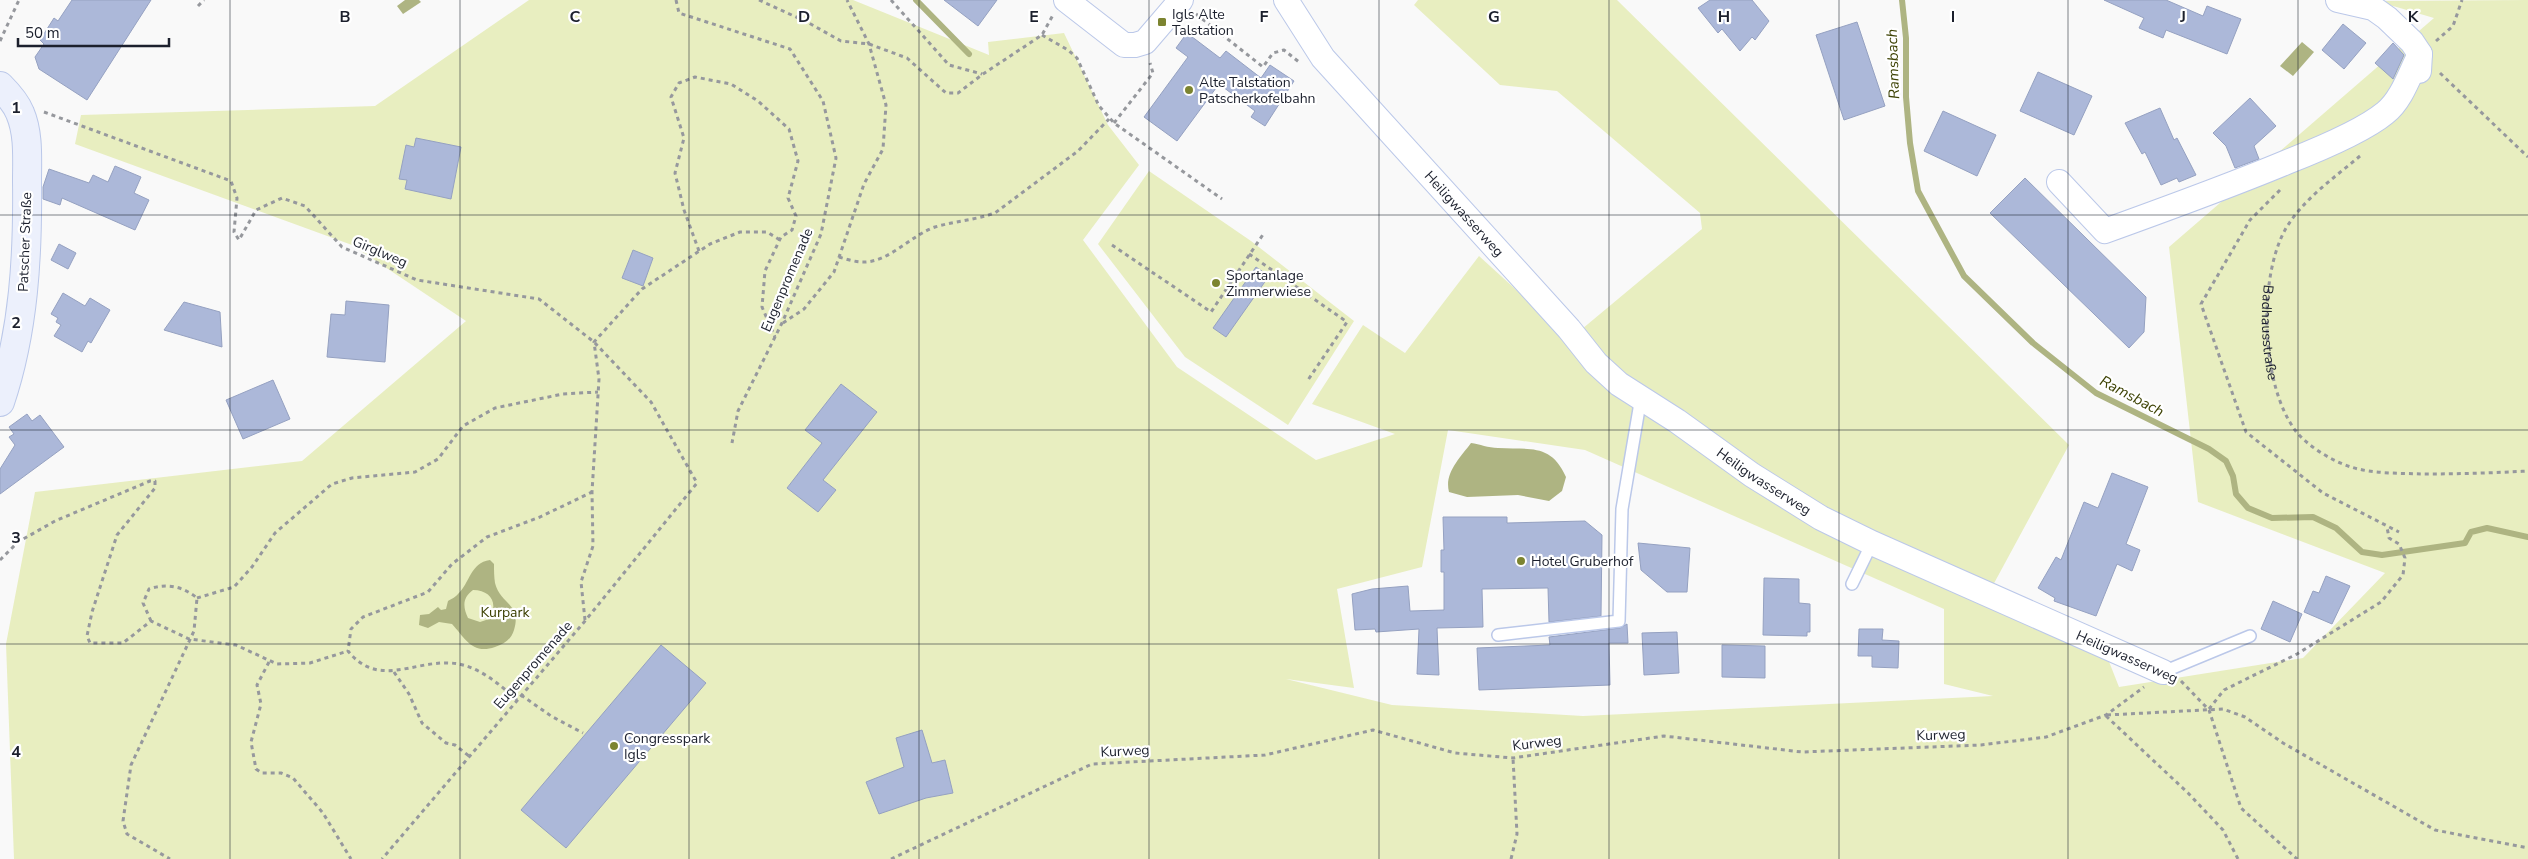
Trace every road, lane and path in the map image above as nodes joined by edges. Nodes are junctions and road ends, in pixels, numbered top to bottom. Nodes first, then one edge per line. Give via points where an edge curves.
1 (19, 0) edge
2 (204, 0) edge
3 (676, 0) edge
4 (759, 0) edge
5 (847, 0) edge
6 (891, 0) edge
7 (1286, 0) edge
8 (2338, 0) edge
9 (2462, 0) edge
10 (1180, 1) edge
11 (1062, 4) edge
12 (198, 6) dead end
13 (1042, 35) junction
14 (0, 41) edge
15 (1145, 42) junction
16 (869, 44) junction
17 (2420, 54) junction
18 (1306, 68) dead end
19 (983, 74) junction
20 (6, 93) edge
21 (2414, 101) dead end
22 (1110, 119) junction
23 (1114, 123) junction
24 (2362, 153) dead end
25 (2528, 158) edge
26 (2059, 182) dead end
27 (2283, 187) dead end
28 (1222, 199) dead end
29 (1264, 233) dead end
30 (780, 240) junction
31 (1112, 245) dead end
32 (699, 251) junction
33 (1250, 254) junction
34 (839, 257) junction
35 (782, 323) junction
36 (775, 338) junction
37 (594, 342) junction
38 (1308, 380) dead end
39 (598, 392) junction
40 (1640, 397) junction
41 (0, 402) edge
42 (732, 444) dead end
43 (2528, 471) edge
44 (697, 483) joint
45 (592, 492) junction
46 (2387, 526) junction
47 (2399, 532) dead end
48 (1872, 543) junction
49 (0, 560) edge
50 (1852, 584) dead end
51 (197, 598) junction
52 (585, 621) junction
53 (151, 622) junction
54 (1498, 634) dead end
55 (2250, 636) dead end
56 (189, 639) junction
57 (348, 652) junction
58 (269, 662) junction
59 (394, 672) junction
60 (2163, 672) junction
61 (521, 694) junction
62 (517, 700) junction
63 (2209, 710) junction
64 (2106, 716) junction
65 (583, 733) dead end
66 (469, 756) junction
67 (1513, 758) junction
68 (2528, 848) edge
69 (170, 859) edge
70 (351, 859) edge
71 (382, 859) edge
72 (892, 859) edge
73 (1511, 859) edge
74 (2238, 859) edge
75 (2297, 859) edge

1 - 14 path
2 - 12 path
3 - 35 path, Eugenpromenade via 679,13 790,49 823,101 836,158 821,234
4 - 16 path via 841,41
5 - 16 path
6 - 19 path via 949,65
7 - 40 street, Heiligwasserweg via 1322,58 1569,329 1596,363
8 - 17 street via 2378,11
9 - 17 path via 2453,26
10 - 15 street
10 - 18 path via 1263,68 1273,53 1284,50
11 - 13 path
11 - 15 street via 1124,44
13 - 19 path
13 - 22 path via 1077,58 1099,106
15 - 23 path via 1153,73
16 - 19 path via 906,58 946,92 958,93
16 - 34 path via 886,105 883,149 864,184
17 - 21 street
17 - 25 path
17 - 26 street via 2394,104 2373,121 2322,148 2105,231
20 - 37 path, Girglweg via 231,181 237,198 234,232 239,240 256,210 282,198 306,206 342,247 417,280 539,300
20 - 41 main road, Patscher Straße via 20,113 26,139 25,269 21,314
22 - 23 path
22 - 34 path via 1078,151 995,213 935,227 871,260 862,262
23 - 28 path
24 - 43 path, Badhausstraße via 2298,210 2275,251 2270,277 2269,350 2277,396 2286,416 2312,446 2351,467 2391,473
27 - 46 path via 2250,220 2201,304 2246,432 2323,493
29 - 33 path
30 - 32 path via 767,232 740,232
30 - 32 path via 792,230 796,216 788,198 798,161 789,129 758,101 731,84 695,77 679,83 671,96 684,138 675,173
30 - 36 path via 765,271 762,307
31 - 33 path via 1211,312
32 - 37 path via 642,289
33 - 38 path via 1347,322
34 - 35 path via 834,272 804,309
35 - 36 path, Eugenpromenade
36 - 42 path, Eugenpromenade via 738,411
37 - 39 path
37 - 44 path, Girglweg via 651,402
39 - 45 path
39 - 51 path via 563,394 495,408 463,426 438,459 414,472 352,478 332,484 275,533 234,587
40 - 48 street, Heiligwasserweg via 1788,498
40 - 54 lane via 1622,510 1618,622
44 - 52 path, Eugenpromenade
45 - 52 path via 593,546 581,582
45 - 57 path via 487,538 452,564 428,592 363,617 351,629
46 - 47 path
46 - 63 path via 2388,538 2399,544 2405,558 2403,575 2381,602 2297,654 2224,690
48 - 50 lane
48 - 60 street, Heiligwasserweg
49 - 53 path via 18,542 55,520 155,481 155,488 117,535 87,636 90,643 123,643
51 - 53 path via 185,588 160,585 149,589 143,603
51 - 56 path via 194,631
52 - 61 path, Eugenpromenade
53 - 56 path
55 - 60 lane
56 - 58 path via 236,645
56 - 69 path via 131,765 123,821 127,834
57 - 58 path via 299,665
57 - 59 path via 362,664
58 - 70 path via 257,685 261,704 251,742 256,769 293,778 323,812
59 - 62 path via 422,664 457,664 478,670
59 - 66 path via 409,694 422,723 446,743 455,745
60 - 63 path, Heiligwasserweg via 2185,683
60 - 64 path, Kurweg
61 - 62 path, Eugenpromenade
61 - 65 path via 550,716
62 - 66 path, Eugenpromenade
63 - 64 path
63 - 68 path via 2223,709 2245,717 2283,743 2436,830
63 - 75 path, Heiligwasserweg via 2242,808
64 - 67 path, Kurweg via 2046,737 1981,745 1802,752 1664,736
64 - 74 path via 2188,793 2222,830
66 - 71 path, Eugenpromenade
67 - 72 path, Kurweg via 1455,753 1373,730 1265,755 1092,764
67 - 73 path via 1517,834

